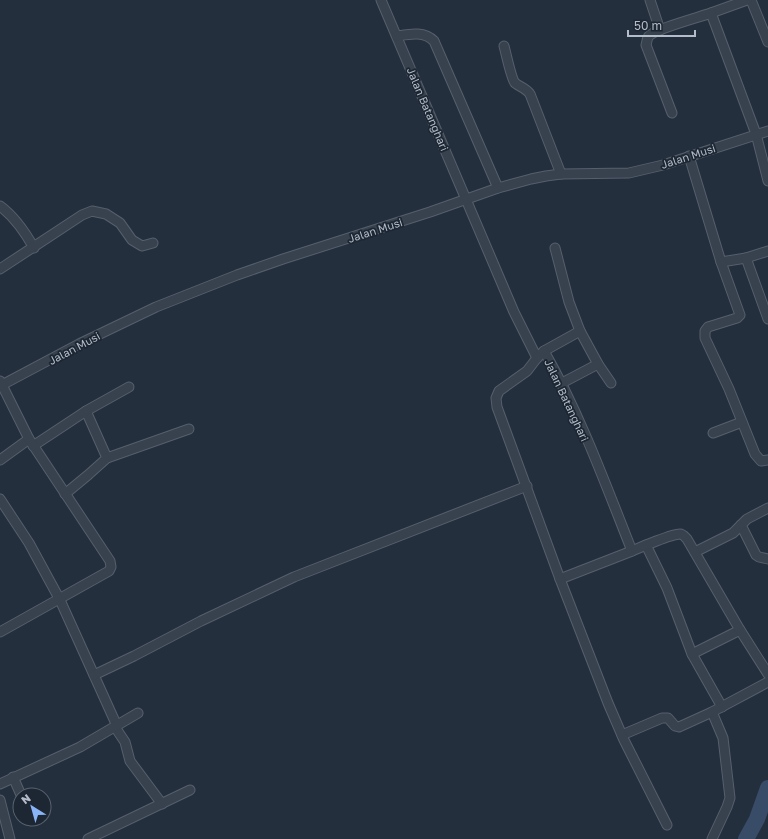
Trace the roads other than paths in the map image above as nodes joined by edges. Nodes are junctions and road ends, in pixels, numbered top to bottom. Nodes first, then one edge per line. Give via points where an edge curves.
1 (381, 0) edge
2 (650, 0) edge
3 (746, 0) edge
4 (751, 0) edge
5 (711, 13) junction
6 (660, 30) junction
7 (397, 36) junction
8 (768, 42) edge
9 (504, 46) dead end
10 (672, 113) dead end
11 (768, 131) edge
12 (756, 134) junction
13 (689, 156) junction
14 (561, 174) junction
15 (768, 181) edge
16 (498, 188) junction
17 (466, 199) junction
18 (0, 206) edge
19 (153, 244) dead end
20 (34, 248) junction
21 (555, 248) dead end
22 (768, 251) edge
23 (746, 258) junction
24 (721, 262) junction
25 (0, 269) edge
26 (768, 318) edge
27 (580, 331) junction
28 (544, 351) junction
29 (537, 358) junction
30 (598, 364) junction
31 (562, 383) junction
32 (611, 383) dead end
33 (1, 384) edge
34 (129, 387) dead end
35 (86, 411) junction
36 (742, 422) junction
37 (189, 429) dead end
38 (713, 433) dead end
39 (31, 443) junction
40 (107, 458) junction
41 (0, 460) edge
42 (768, 460) edge
43 (527, 486) junction
44 (65, 494) junction
45 (0, 500) edge
46 (768, 508) edge
47 (741, 524) junction
48 (646, 545) junction
49 (632, 551) junction
50 (695, 552) junction
51 (768, 559) edge
52 (560, 579) junction
53 (60, 600) junction
54 (740, 630) junction
55 (0, 632) edge
56 (692, 654) junction
57 (768, 674) edge
58 (94, 675) junction
59 (768, 682) edge
60 (722, 707) junction
61 (712, 712) junction
62 (138, 713) dead end
63 (116, 726) junction
64 (622, 735) junction
65 (13, 778) junction
66 (0, 784) edge
67 (17, 787) edge
68 (190, 790) dead end
69 (0, 800) edge
70 (162, 804) junction
71 (667, 825) dead end
72 (10, 839) edge
73 (88, 839) edge
74 (712, 839) edge

1 - 7 street, Jalan Batanghari
2 - 6 street
3 - 5 street
4 - 8 street
5 - 6 street
5 - 12 street
6 - 10 street via 650,35 646,45
7 - 16 street via 425,35 434,41
7 - 17 street, Jalan Batanghari
9 - 14 street via 513,80 528,90
11 - 12 street, Jalan Musi
12 - 13 street, Jalan Musi
12 - 15 street
13 - 14 street, Jalan Musi via 629,172
13 - 24 street
14 - 16 street, Jalan Musi
16 - 17 street, Jalan Musi
17 - 29 street, Jalan Batanghari via 514,312
17 - 33 street, Jalan Musi via 283,259 166,302
18 - 20 street via 9,212
19 - 20 street via 136,244 116,220 106,214 92,211 82,215
20 - 25 street
21 - 27 street via 569,302
22 - 23 street
23 - 24 street
23 - 26 street
24 - 36 street via 740,315 708,327 705,338
27 - 28 street
27 - 30 street
28 - 29 street, Jalan Batanghari
28 - 31 street, Jalan Batanghari
29 - 43 street via 527,371 499,391 496,398
30 - 31 street
30 - 32 street
31 - 49 street, Jalan Batanghari
33 - 39 street
34 - 35 street
35 - 39 street
35 - 40 street
36 - 38 street
36 - 42 street via 755,454 761,461
37 - 40 street
39 - 41 street
39 - 44 street
40 - 44 street
43 - 52 street
43 - 58 street via 294,578
44 - 53 street via 110,561 111,567
45 - 53 street via 29,543
46 - 47 street
47 - 50 street via 733,532
47 - 51 street via 756,555
48 - 49 street
48 - 50 street via 680,534 684,535
48 - 56 street via 667,588
49 - 52 street
50 - 54 street
52 - 64 street
53 - 55 street
53 - 58 street
54 - 56 street
54 - 57 street
56 - 60 street
58 - 63 street
59 - 60 street
60 - 61 street
61 - 64 street via 679,726 668,718 662,718
61 - 74 street via 722,738 730,798
62 - 63 street
63 - 65 street via 80,747
63 - 70 street via 125,742 130,760
64 - 71 street
65 - 66 street
65 - 67 street
68 - 70 street
69 - 72 street
70 - 73 street

